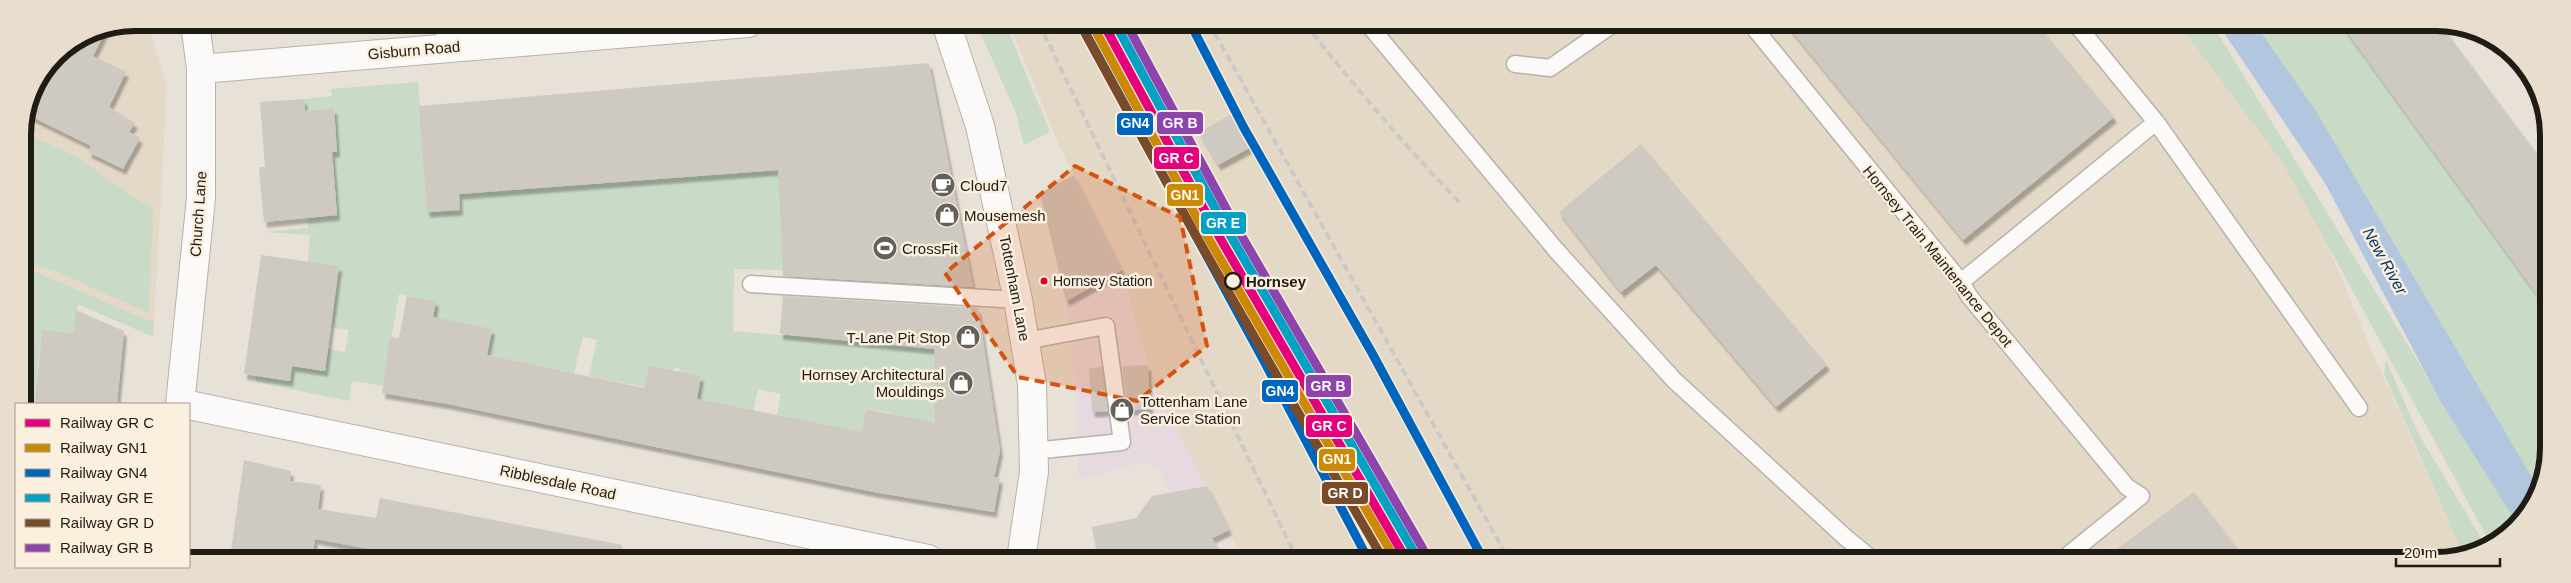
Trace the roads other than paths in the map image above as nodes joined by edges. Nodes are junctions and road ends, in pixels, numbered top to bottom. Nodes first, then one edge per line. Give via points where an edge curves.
1 (196, 31) edge
2 (546, 31) edge
3 (949, 31) edge
4 (1374, 31) edge
5 (1603, 31) edge
6 (1758, 31) edge
7 (2082, 31) edge
8 (445, 35) edge
9 (1515, 64) dead end
10 (200, 69) junction
11 (2156, 122) junction
12 (1961, 282) junction
13 (751, 284) dead end
14 (1018, 300) junction
15 (1025, 341) junction
16 (184, 403) edge
17 (190, 405) edge
18 (2359, 408) dead end
19 (1034, 451) junction
20 (894, 552) edge
21 (1022, 552) edge
22 (1863, 552) edge
23 (2072, 552) edge

1 - 10 street, Church Lane
2 - 8 street, Gisburn Road
3 - 14 street, Tottenham Lane via 980,126
4 - 22 lane via 1556,250 1674,380
5 - 9 lane via 1550,68
6 - 12 lane, Hornsey Train Maintenance Depot
7 - 11 lane
8 - 10 street, Gisburn Road
10 - 16 street, Church Lane via 201,198
11 - 12 lane
11 - 18 lane
12 - 23 lane, Hornsey Train Maintenance Depot via 1969,296 2127,487 2141,496
13 - 14 lane
14 - 15 street, Tottenham Lane
15 - 19 street, Tottenham Lane via 1032,386
15 - 19 lane via 1106,326 1122,442
17 - 20 street, Ribblesdale Road
19 - 21 street, Tottenham Lane

